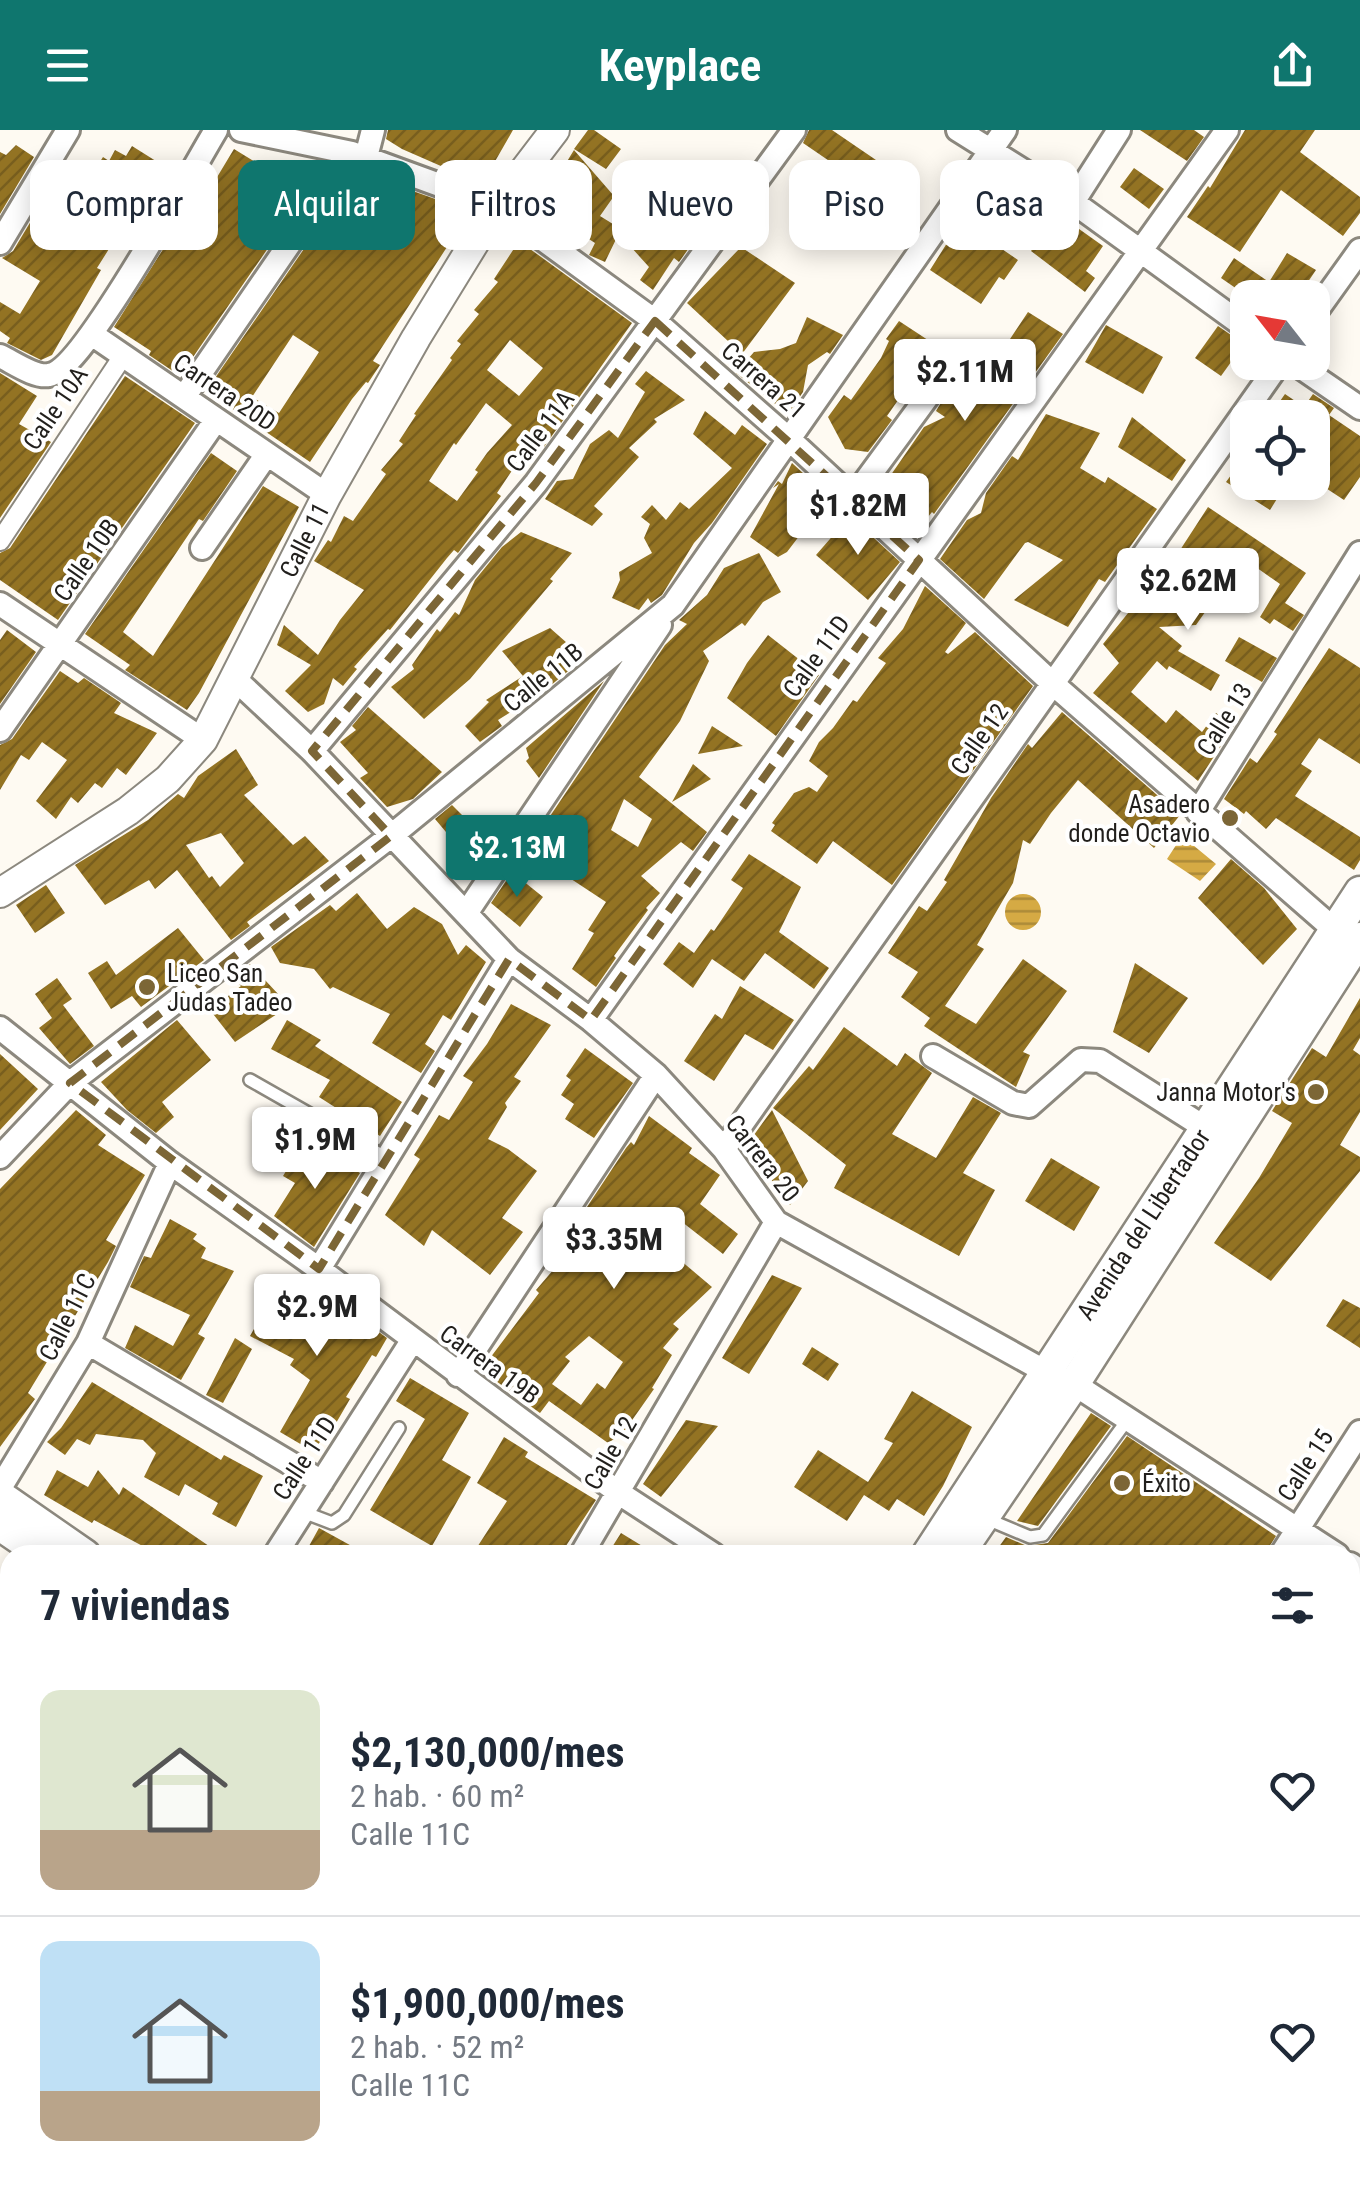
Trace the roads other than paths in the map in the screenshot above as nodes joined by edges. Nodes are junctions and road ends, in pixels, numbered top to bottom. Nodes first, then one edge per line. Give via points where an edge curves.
1 (68, 130) edge
2 (216, 130) edge
3 (241, 130) edge
4 (372, 130) edge
5 (555, 130) edge
6 (794, 130) edge
7 (958, 130) edge
8 (1005, 130) edge
9 (1119, 130) edge
10 (1228, 130) edge
11 (990, 152) junction
12 (359, 155) junction
13 (532, 160) edge
14 (1003, 160) edge
15 (435, 183) edge
16 (1079, 193) edge
17 (1079, 206) edge
18 (0, 243) edge
19 (469, 250) edge
20 (557, 250) edge
21 (1143, 250) junction
22 (1360, 250) edge
23 (1330, 292) edge
24 (1230, 315) edge
25 (654, 320) junction
26 (92, 335) junction
27 (0, 356) edge
28 (123, 356) junction
29 (1267, 380) edge
30 (1319, 380) edge
31 (939, 381) dead end
32 (184, 397) junction
33 (1360, 408) edge
34 (216, 420) junction
35 (790, 440) junction
36 (266, 454) junction
37 (328, 495) junction
38 (853, 498) junction
39 (0, 541) edge
40 (202, 548) dead end
41 (1360, 552) edge
42 (919, 560) junction
43 (0, 604) edge
44 (674, 605) junction
45 (61, 644) junction
46 (234, 678) junction
47 (1052, 683) junction
48 (0, 730) edge
49 (203, 740) junction
50 (312, 751) junction
51 (1198, 812) junction
52 (392, 836) junction
53 (1360, 892) edge
54 (0, 893) edge
55 (467, 912) junction
56 (1352, 941) edge
57 (509, 960) junction
58 (591, 1020) junction
59 (0, 1028) edge
60 (933, 1056) dead end
61 (656, 1075) junction
62 (250, 1080) dead end
63 (70, 1083) junction
64 (1207, 1129) junction
65 (724, 1148) junction
66 (0, 1157) edge
67 (387, 1158) junction
68 (170, 1163) junction
69 (776, 1222) junction
70 (319, 1269) junction
71 (412, 1341) junction
72 (88, 1343) junction
73 (458, 1374) junction
74 (1061, 1378) junction
75 (1128, 1419) junction
76 (400, 1428) dead end
77 (1360, 1432) edge
78 (322, 1482) junction
79 (0, 1488) edge
80 (619, 1493) junction
81 (0, 1496) edge
82 (302, 1512) junction
83 (983, 1517) junction
84 (0, 1525) edge
85 (1297, 1528) junction
86 (29, 1545) edge
87 (71, 1545) edge
88 (281, 1545) edge
89 (587, 1545) edge
90 (699, 1545) edge
91 (934, 1545) edge
92 (965, 1545) edge
93 (1287, 1545) edge
94 (1322, 1545) edge

1 - 18 street
2 - 26 street, Calle 10A
3 - 12 street, Carrera 21
4 - 12 street
5 - 13 street, Calle 11
6 - 25 street, Calle 11A
7 - 11 street
8 - 11 street, Calle 11B
9 - 16 street
10 - 21 street, Calle 11D
11 - 14 street
11 - 35 street, Calle 11B
12 - 15 street, Carrera 21
12 - 32 street
17 - 21 street
19 - 37 street, Calle 11
20 - 25 street, Carrera 21
21 - 24 street
21 - 42 street, Calle 11D
22 - 23 street
25 - 35 street, Carrera 21
25 - 50 street, Calle 11A via 536,482
26 - 27 street, Calle 10A via 49,376
26 - 28 street, Carrera 20D
28 - 32 street, Carrera 20D
28 - 39 street, Calle 10A
29 - 47 street, Calle 12
30 - 33 street
31 - 38 street
32 - 34 street, Carrera 20D
34 - 36 street, Carrera 20D
34 - 45 street, Calle 10B
35 - 38 street, Carrera 21
35 - 44 street, Calle 11B
36 - 37 street, Carrera 20D
36 - 40 street
37 - 46 street, Calle 11
38 - 42 street, Carrera 21
41 - 51 street, Calle 13
42 - 47 street, Carrera 21
42 - 58 street, Calle 11D
43 - 45 street
44 - 52 street, Calle 11B
44 - 55 street
45 - 48 street, Calle 10B
45 - 49 street
46 - 49 street, Calle 11
46 - 50 street, Carrera 20
47 - 51 street, Carrera 21
47 - 65 street, Calle 12
49 - 54 street, Calle 11 via 128,810
50 - 52 street, Carrera 20
51 - 56 street, Carrera 21
52 - 55 street, Carrera 20
52 - 63 street, Calle 11B
53 - 56 main road, Avenida del Libertador
55 - 57 street, Carrera 20
56 - 64 main road, Avenida del Libertador
56 - 74 main road, Avenida del Libertador
57 - 58 street, Carrera 20
57 - 67 street
58 - 61 street, Carrera 20
59 - 63 street, Carrera 19B
60 - 64 street via 1028,1106 1081,1060 1100,1061
61 - 65 street, Carrera 20
61 - 73 street
62 - 67 lane
63 - 66 street, Calle 11B
63 - 68 street, Carrera 19B
64 - 74 main road, Avenida del Libertador
65 - 69 street, Carrera 20
67 - 70 street
68 - 70 street, Carrera 19B
68 - 72 street, Calle 11C
69 - 74 street, Carrera 20
69 - 80 street, Calle 12
70 - 71 street, Carrera 19B
71 - 73 street, Carrera 19B
71 - 78 street, Calle 11D
72 - 78 street
72 - 79 street, Calle 11C
73 - 80 street, Carrera 19B
74 - 75 street, Carrera 20
74 - 83 main road, Avenida del Libertador
74 - 91 main road, Avenida del Libertador
75 - 83 lane via 1043,1535 1030,1538
75 - 85 street, Carrera 20
76 - 82 lane via 344,1515 332,1524
77 - 85 street, Calle 15
78 - 82 street, Calle 11D
80 - 89 street, Calle 12
80 - 90 street, Carrera 19B
81 - 87 main road
82 - 88 street, Calle 11D
83 - 92 main road, Avenida del Libertador
84 - 86 main road
85 - 93 street, Calle 15
85 - 94 street, Carrera 20

